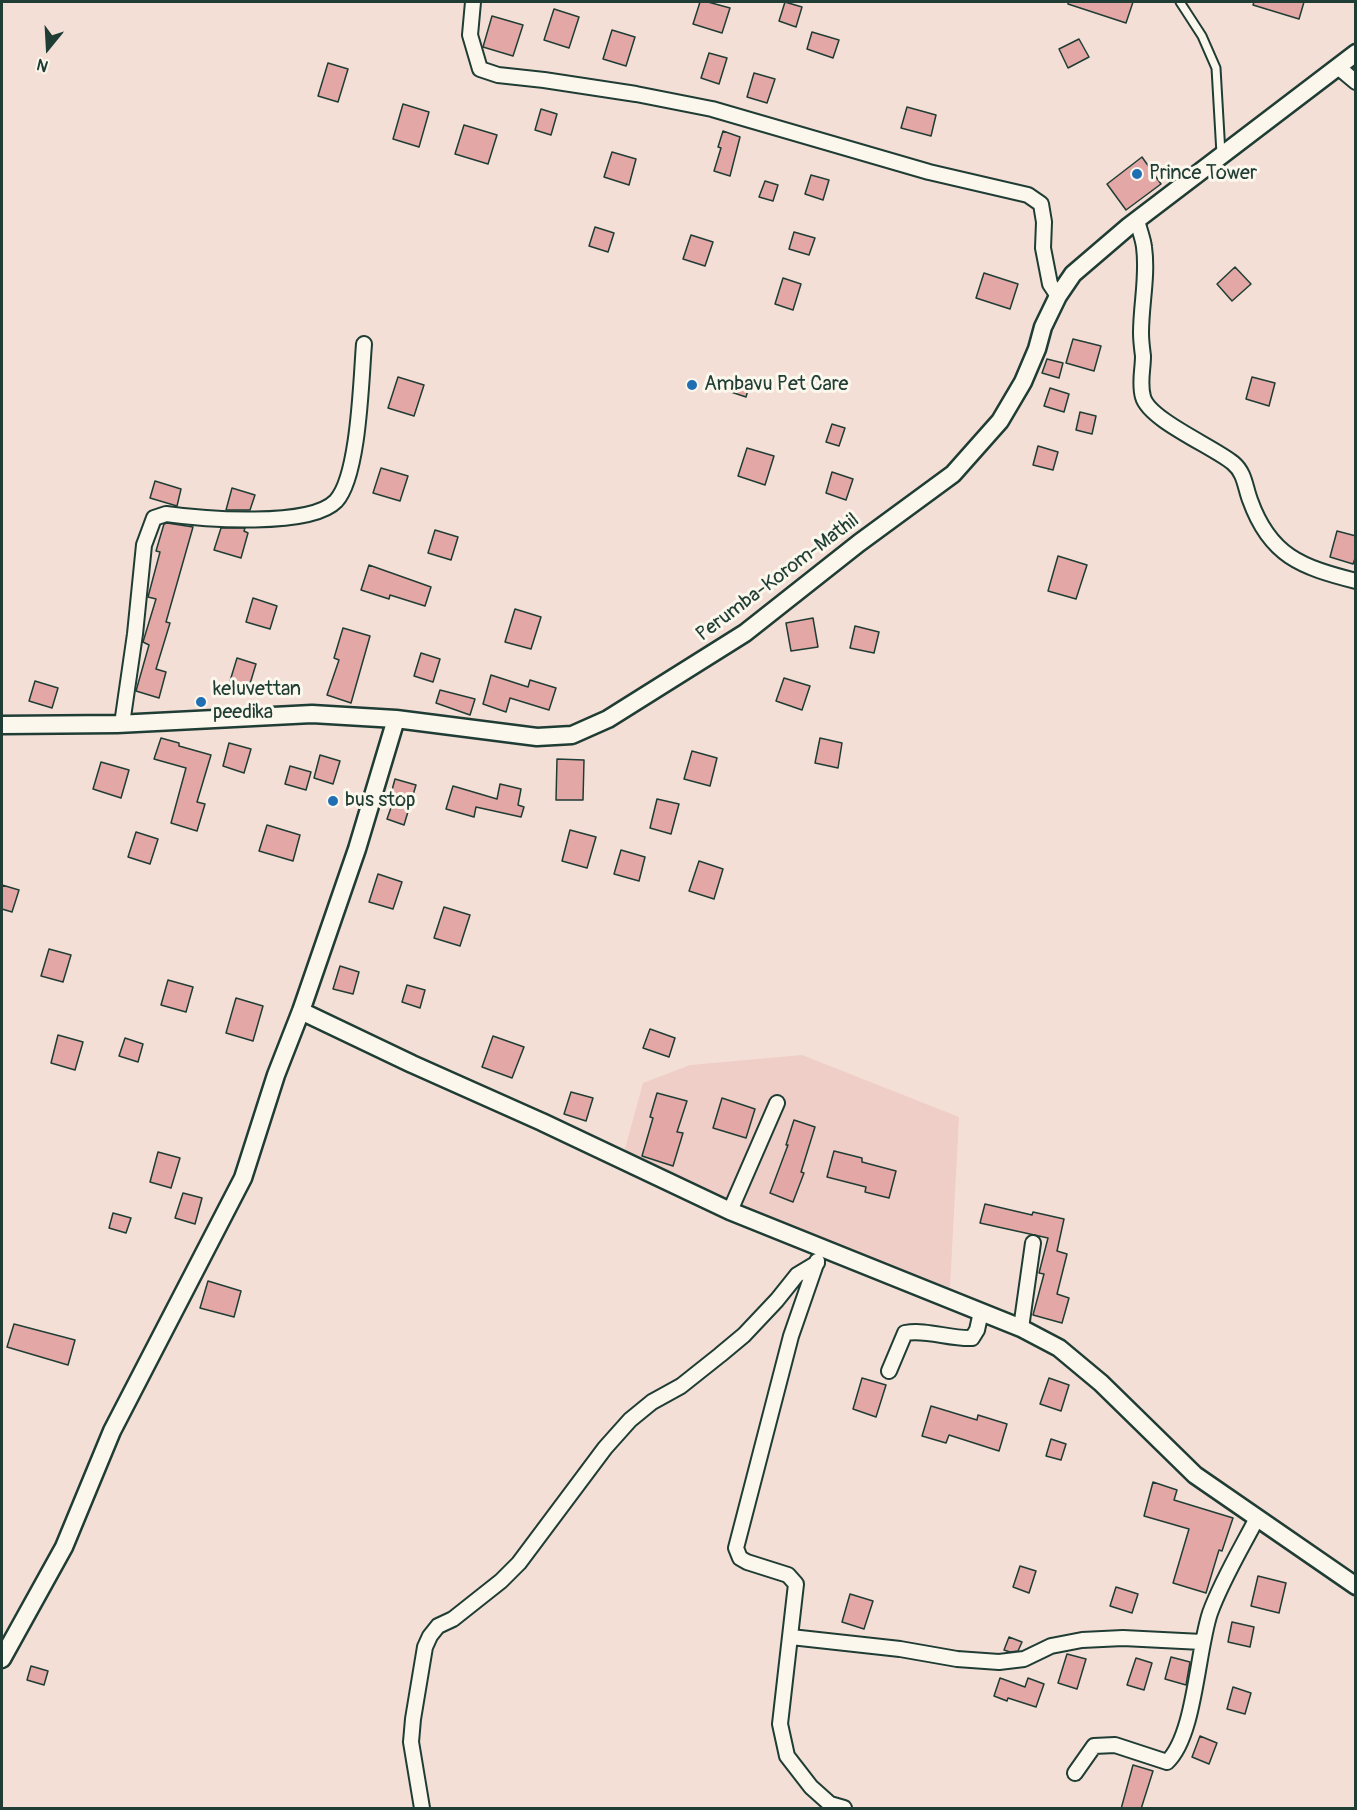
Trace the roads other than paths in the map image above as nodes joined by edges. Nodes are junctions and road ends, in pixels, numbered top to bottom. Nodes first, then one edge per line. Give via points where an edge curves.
1 (473, 2) edge
2 (1180, 2) edge
3 (1356, 53) edge
4 (1338, 67) junction
5 (1356, 82) edge
6 (1221, 157) junction
7 (1137, 220) junction
8 (1058, 296) junction
9 (364, 344) dead end
10 (1356, 581) edge
11 (396, 719) junction
12 (122, 724) junction
13 (2, 725) edge
14 (301, 1011) junction
15 (777, 1103) dead end
16 (730, 1211) junction
17 (1033, 1243) dead end
18 (819, 1255) junction
19 (981, 1312) junction
20 (1021, 1328) junction
21 (889, 1371) dead end
22 (1257, 1518) junction
23 (1356, 1586) edge
24 (791, 1637) junction
25 (1202, 1642) junction
26 (2, 1659) edge
27 (1075, 1773) dead end
28 (422, 1809) edge
29 (843, 1809) edge

1 - 8 street via 470,36 480,69 712,109 929,172 1028,195 1041,204 1043,248 1050,284
2 - 6 lane via 1202,36 1216,68
3 - 4 street, Perumba-Korom-Mathil
4 - 5 street
4 - 6 street, Perumba-Korom-Mathil
6 - 7 street, Perumba-Korom-Mathil
7 - 8 street, Perumba-Korom-Mathil via 1073,274
7 - 10 street via 1146,272 1141,332 1143,399 1149,408 1236,466 1260,524 1291,559
8 - 11 street, Perumba-Korom-Mathil via 1023,382 1000,421 953,474 746,633 608,719 572,735 537,737
9 - 12 street via 356,445 347,480 336,500 319,512 241,521 166,514 154,518 144,545
11 - 12 street, Perumba-Korom-Mathil via 312,714
11 - 14 street via 357,849
12 - 13 street, Perumba-Korom-Mathil
14 - 16 street
14 - 26 street via 243,1178 112,1431 63,1547
15 - 16 street
16 - 18 street
17 - 20 street
18 - 19 street
18 - 24 street via 792,1336 736,1548 740,1558 788,1575 796,1584
18 - 28 street via 744,1335 681,1386 630,1420 519,1563 430,1636 411,1742
19 - 20 street
19 - 21 street via 972,1338 918,1331 904,1333
20 - 22 street via 1059,1348 1101,1383 1195,1475
22 - 23 street
22 - 25 street via 1220,1585
24 - 25 street via 999,1662 1024,1659 1051,1646 1082,1640
24 - 29 street via 780,1724 787,1756 830,1804
25 - 27 street via 1190,1708 1175,1755 1167,1762 1115,1745 1095,1746

